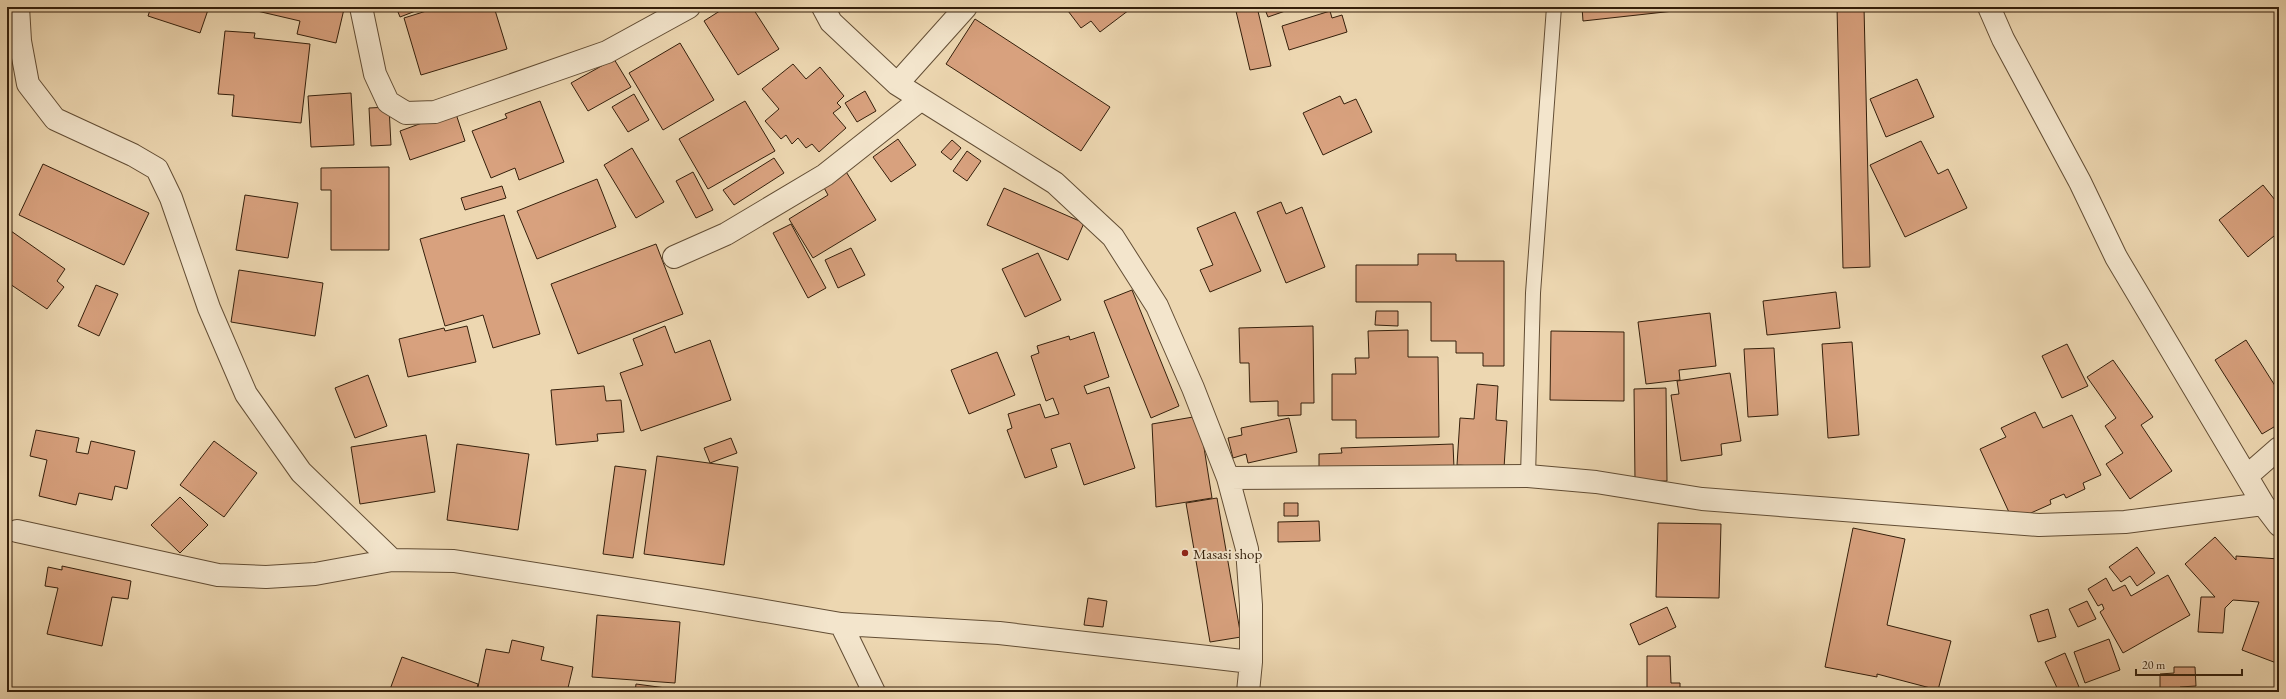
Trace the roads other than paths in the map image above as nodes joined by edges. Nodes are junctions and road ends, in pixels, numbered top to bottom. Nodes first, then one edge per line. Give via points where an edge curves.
1 (18, 7) edge
2 (361, 7) edge
3 (690, 7) edge
4 (823, 7) edge
5 (966, 7) edge
6 (1554, 7) edge
7 (1989, 7) edge
8 (897, 84) junction
9 (920, 100) junction
10 (674, 257) dead end
11 (2279, 448) edge
12 (1528, 476) junction
13 (2247, 476) junction
14 (1228, 478) junction
15 (2263, 504) junction
16 (2279, 525) edge
17 (17, 531) dead end
18 (392, 560) junction
19 (841, 624) junction
20 (1251, 662) junction
21 (874, 692) edge
22 (1248, 692) edge

1 - 18 street via 20,40 28,84 55,119 133,155 157,169 171,198 209,308 246,394 301,472
2 - 3 street via 375,74 388,102 406,113 435,112 606,52
4 - 8 street via 831,22
5 - 8 street
6 - 12 lane via 1533,293
7 - 13 street via 2003,39 2080,182 2116,257
8 - 9 street
9 - 10 street via 825,175 726,234
9 - 14 street via 1054,184 1112,237 1157,306
11 - 13 street
12 - 14 street
12 - 15 street via 1596,482 1702,499 2039,525 2125,522
13 - 15 street
14 - 20 street via 1247,549 1251,605
15 - 16 street
17 - 18 street via 218,575 266,577 315,574
18 - 19 street via 454,561
19 - 20 street via 999,633
19 - 21 street
20 - 22 street

